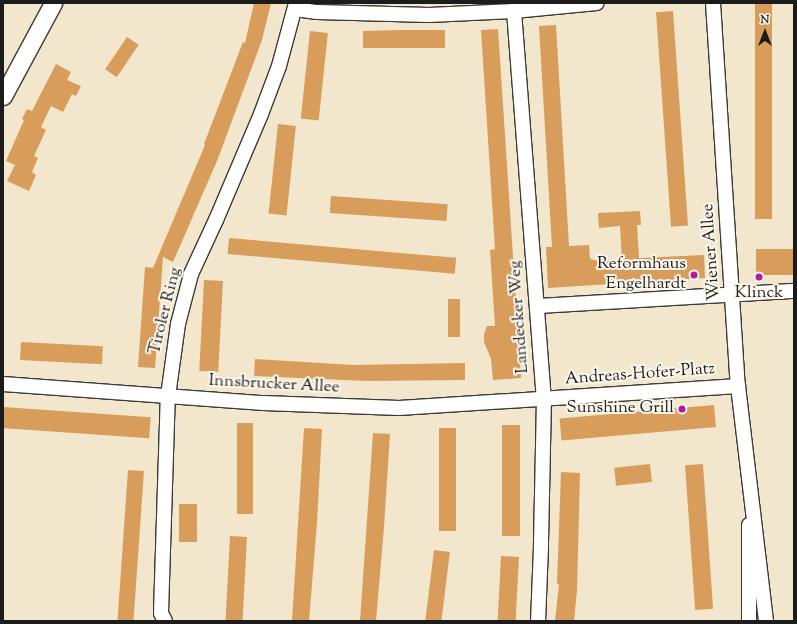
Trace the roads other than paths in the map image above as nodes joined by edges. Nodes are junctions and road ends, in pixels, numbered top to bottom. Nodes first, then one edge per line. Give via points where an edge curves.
1 (53, 3) edge
2 (597, 3) edge
3 (713, 3) edge
4 (296, 6) edge
5 (514, 11) junction
6 (3, 96) edge
7 (793, 291) edge
8 (733, 296) junction
9 (537, 306) junction
10 (3, 384) edge
11 (738, 386) junction
12 (168, 396) junction
13 (544, 399) junction
14 (750, 498) junction
15 (165, 621) edge
16 (538, 621) edge
17 (749, 621) edge
18 (766, 621) edge

1 - 6 street
2 - 5 street
3 - 8 street, Wiener Allee
4 - 5 street via 317,12 429,15
4 - 12 street, Tiroler Ring via 279,66 261,114 191,274 178,324
5 - 9 street, Landecker Weg
7 - 8 street
8 - 9 street
8 - 11 street, Wiener Allee
9 - 13 street, Landecker Weg
10 - 12 street, Innsbrucker Allee
11 - 13 street, Andreas-Hofer-Platz
11 - 14 street, Wiener Allee
12 - 13 street, Innsbrucker Allee via 330,407 399,408
12 - 15 street, Tiroler Ring via 161,613
13 - 16 street, Landecker Weg
14 - 17 street, Wiener Allee
14 - 18 street, Wiener Allee via 764,587

